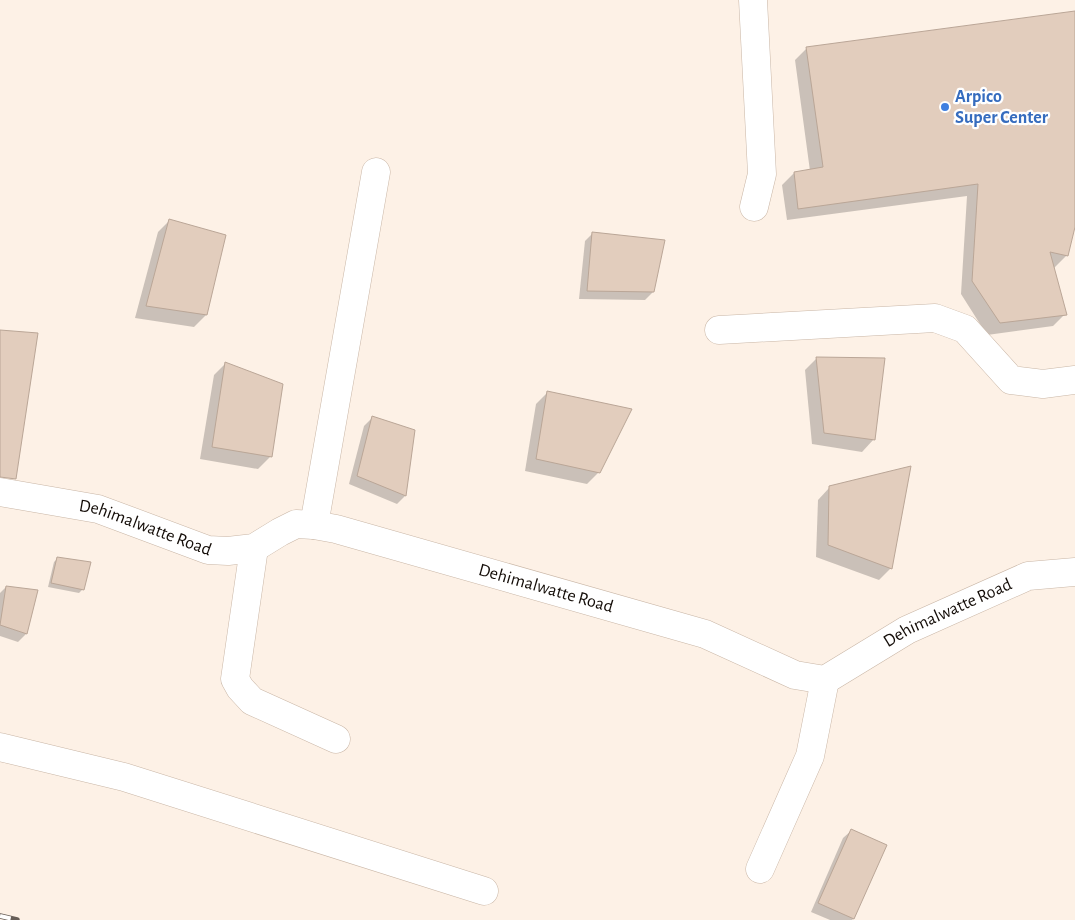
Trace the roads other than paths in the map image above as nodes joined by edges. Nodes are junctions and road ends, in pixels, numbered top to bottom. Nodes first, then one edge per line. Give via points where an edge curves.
1 (753, 0) edge
2 (376, 172) dead end
3 (754, 207) dead end
4 (719, 330) dead end
5 (1075, 380) edge
6 (0, 492) edge
7 (314, 524) junction
8 (254, 548) junction
9 (1075, 572) edge
10 (825, 680) junction
11 (336, 740) dead end
12 (0, 747) edge
13 (760, 869) dead end
14 (484, 891) dead end

1 - 3 street via 762,174
2 - 7 street
4 - 5 street via 935,318 965,329 1011,380 1043,384
6 - 8 street, Dehimalwatte Road via 98,509 208,550
7 - 8 street, Dehimalwatte Road via 296,524
7 - 10 street, Dehimalwatte Road via 704,634 795,675
8 - 11 street via 235,678 252,702
9 - 10 street, Dehimalwatte Road via 1028,576 906,630
10 - 13 street via 810,756
12 - 14 street via 124,777

